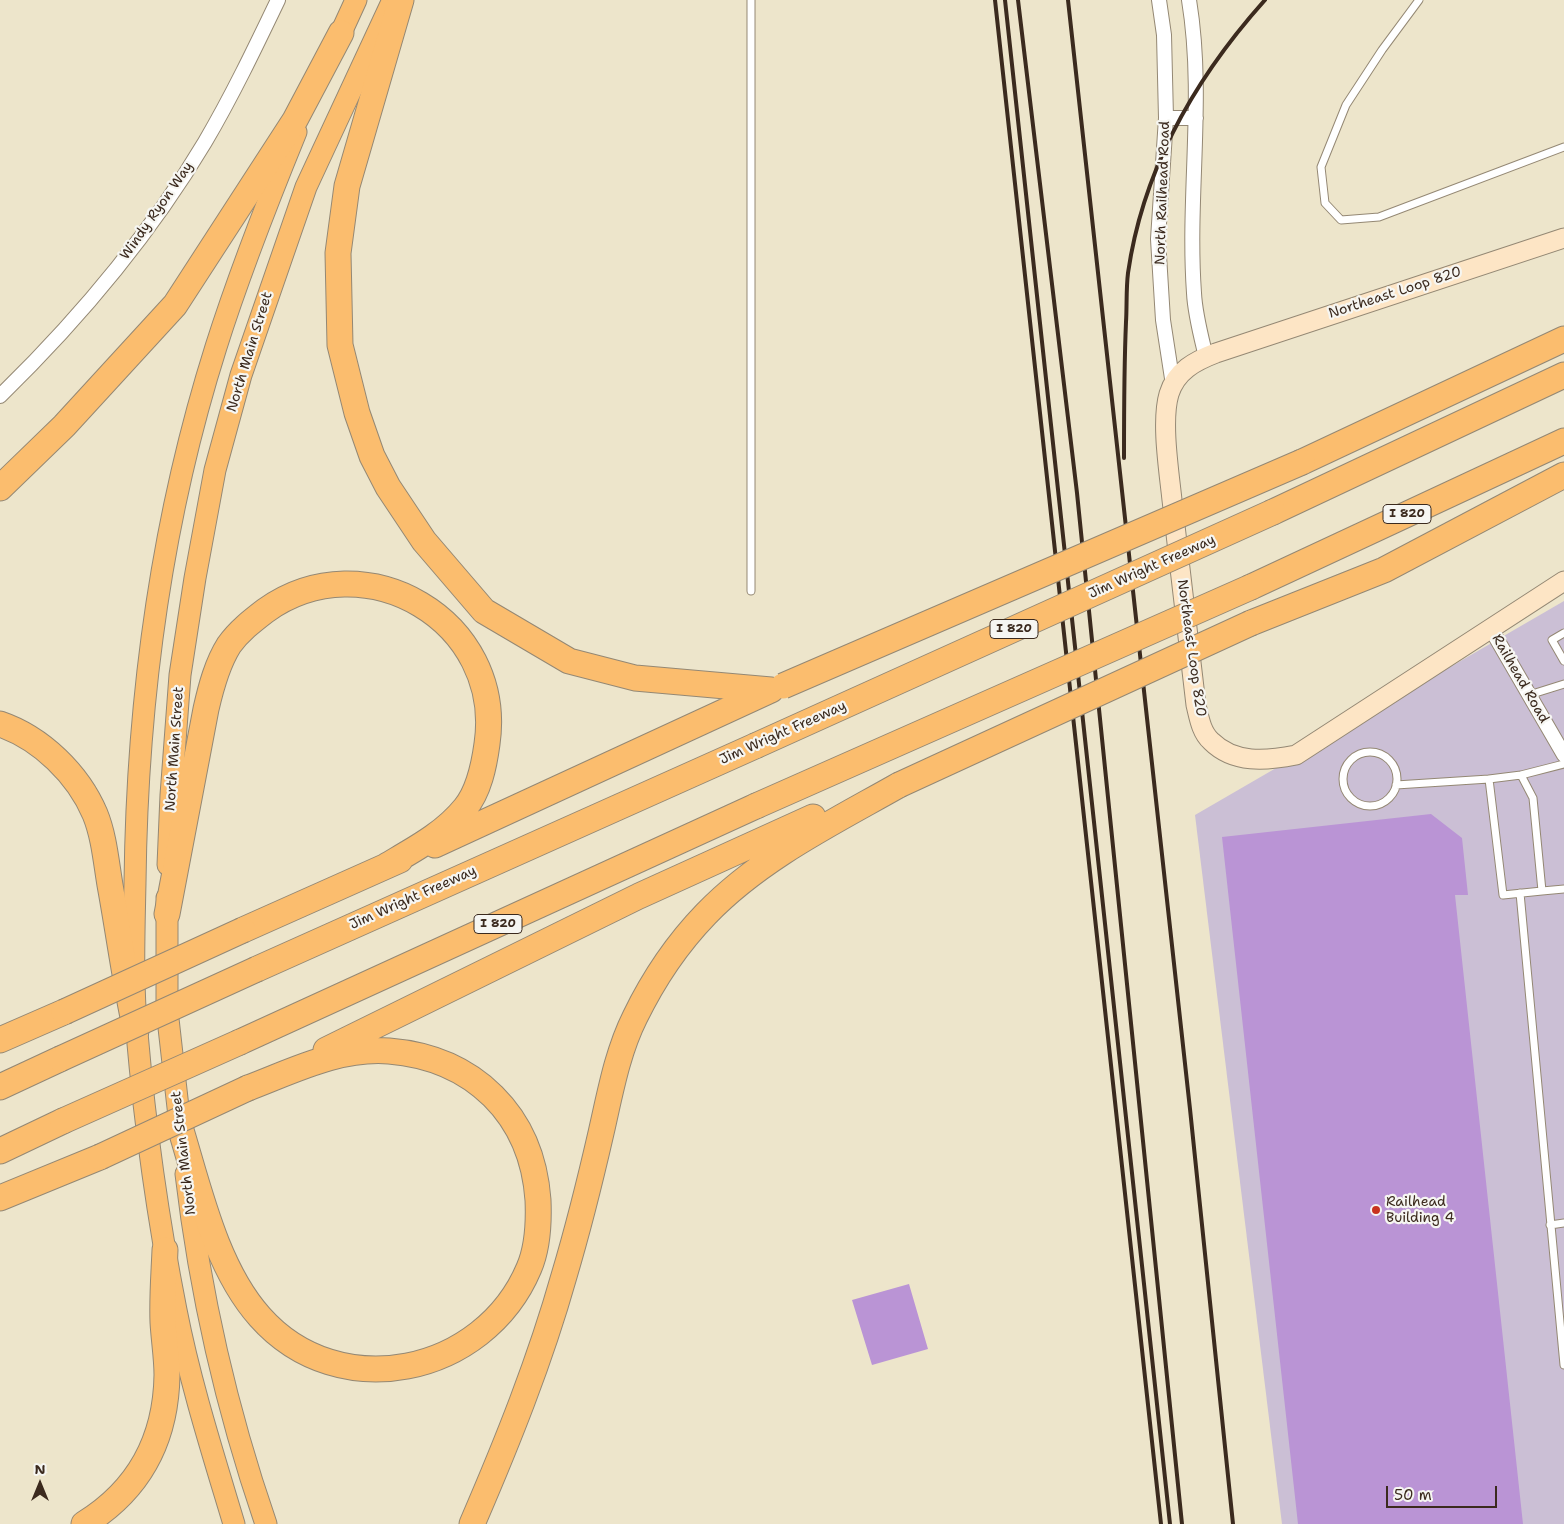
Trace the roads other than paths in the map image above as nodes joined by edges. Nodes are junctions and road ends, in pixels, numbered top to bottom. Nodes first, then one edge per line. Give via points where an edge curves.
1 (278, 0) edge
2 (356, 0) edge
3 (393, 0) edge
4 (401, 0) edge
5 (751, 0) edge
6 (1159, 0) edge
7 (1189, 0) edge
8 (1419, 0) edge
9 (341, 33) junction
10 (1166, 118) junction
11 (1196, 118) junction
12 (1564, 147) edge
13 (1564, 238) edge
14 (1564, 339) edge
15 (1206, 357) junction
16 (1564, 375) edge
17 (1173, 385) junction
18 (0, 396) edge
19 (1564, 441) edge
20 (1564, 475) edge
21 (0, 488) edge
22 (1564, 581) edge
23 (751, 592) dead end
24 (1491, 628) junction
25 (1564, 633) edge
26 (1564, 661) edge
27 (1564, 684) edge
28 (777, 688) junction
29 (1529, 694) junction
30 (0, 724) edge
31 (1564, 755) edge
32 (1564, 764) edge
33 (1521, 775) junction
34 (1489, 779) junction
35 (899, 785) junction
36 (1396, 786) junction
37 (386, 866) junction
38 (1564, 889) edge
39 (1542, 891) junction
40 (1520, 893) junction
41 (167, 914) junction
42 (64, 1012) junction
43 (0, 1028) edge
44 (136, 1031) junction
45 (0, 1040) edge
46 (0, 1087) edge
47 (248, 1088) junction
48 (180, 1128) junction
49 (0, 1151) edge
50 (0, 1199) edge
51 (1564, 1223) edge
52 (1550, 1225) junction
53 (165, 1250) junction
54 (1564, 1365) edge
55 (84, 1524) edge
56 (234, 1524) edge
57 (266, 1524) edge
58 (472, 1524) edge

1 - 18 street, Windy Ryon Way via 205,142 146,229 91,300
2 - 9 main road
3 - 41 main road, North Main Street via 306,187 241,375 215,470 180,675
4 - 28 highway via 347,186 338,253 340,345 356,413 388,487 424,541 484,611 569,661 635,678
5 - 23 lane
6 - 10 street, North Railhead Road via 1164,35
7 - 11 street via 1197,89
8 - 12 lane via 1346,105 1320,167 1325,203 1341,220 1378,217
9 - 21 highway via 294,120 175,305 64,426
9 - 44 main road via 262,214 215,348 172,521 156,606 138,762 134,928
10 - 11 street
10 - 17 street, North Railhead Road via 1158,239 1163,320
11 - 15 street via 1192,216 1194,295
13 - 15 street, Northeast Loop 820
14 - 28 highway, bridge via 1302,462
15 - 17 street, Northeast Loop 820 via 1192,363
16 - 46 highway, Jim Wright Freeway / I 820, bridge via 1273,512
17 - 24 street, Northeast Loop 820 via 1166,409 1169,471 1196,705 1210,741 1232,756 1252,760 1296,755
19 - 49 highway, I 820, bridge via 1251,586 756,806
20 - 35 highway, bridge via 1384,570 1251,623
22 - 24 street, Northeast Loop 820
24 - 29 street, Railhead Road
25 - 26 lane via 1552,640
27 - 29 lane
28 - 37 highway
29 - 31 street, Railhead Road
30 - 44 highway via 46,750 82,791 95,814
32 - 33 lane
33 - 34 lane
33 - 39 lane via 1533,798
34 - 36 lane
34 - 40 lane via 1503,895
35 - 47 highway via 850,801 639,896
35 - 58 highway via 785,850 742,881 706,914 672,955 634,1019 616,1066 582,1216 552,1318 503,1452
36 - 36 lane via 1394,768 1382,755 1364,753 1348,762 1344,770 1344,788 1362,805 1387,800
37 - 41 highway via 444,829 465,807 477,786 485,759 489,733 486,699 477,669 462,641 443,620 399,593 374,586 333,584 277,602 241,630 229,646 212,684 206,709
37 - 42 highway, bridge
38 - 39 lane
39 - 40 lane
40 - 52 lane
41 - 48 main road, North Main Street via 168,1010
42 - 43 highway
42 - 45 highway
44 - 53 main road
47 - 48 highway via 330,1057 387,1051 420,1055 471,1076 502,1106 516,1126 532,1162 539,1223 530,1267 518,1289 475,1338 418,1366 376,1370 352,1368 319,1358 281,1337 260,1318 244,1296 212,1232
47 - 50 highway, bridge via 100,1157
48 - 57 main road, North Main Street via 206,1300 226,1390
51 - 52 lane
52 - 54 lane
53 - 55 highway via 163,1321 167,1375 164,1416 153,1449 136,1478 118,1499
53 - 56 main road via 176,1314

